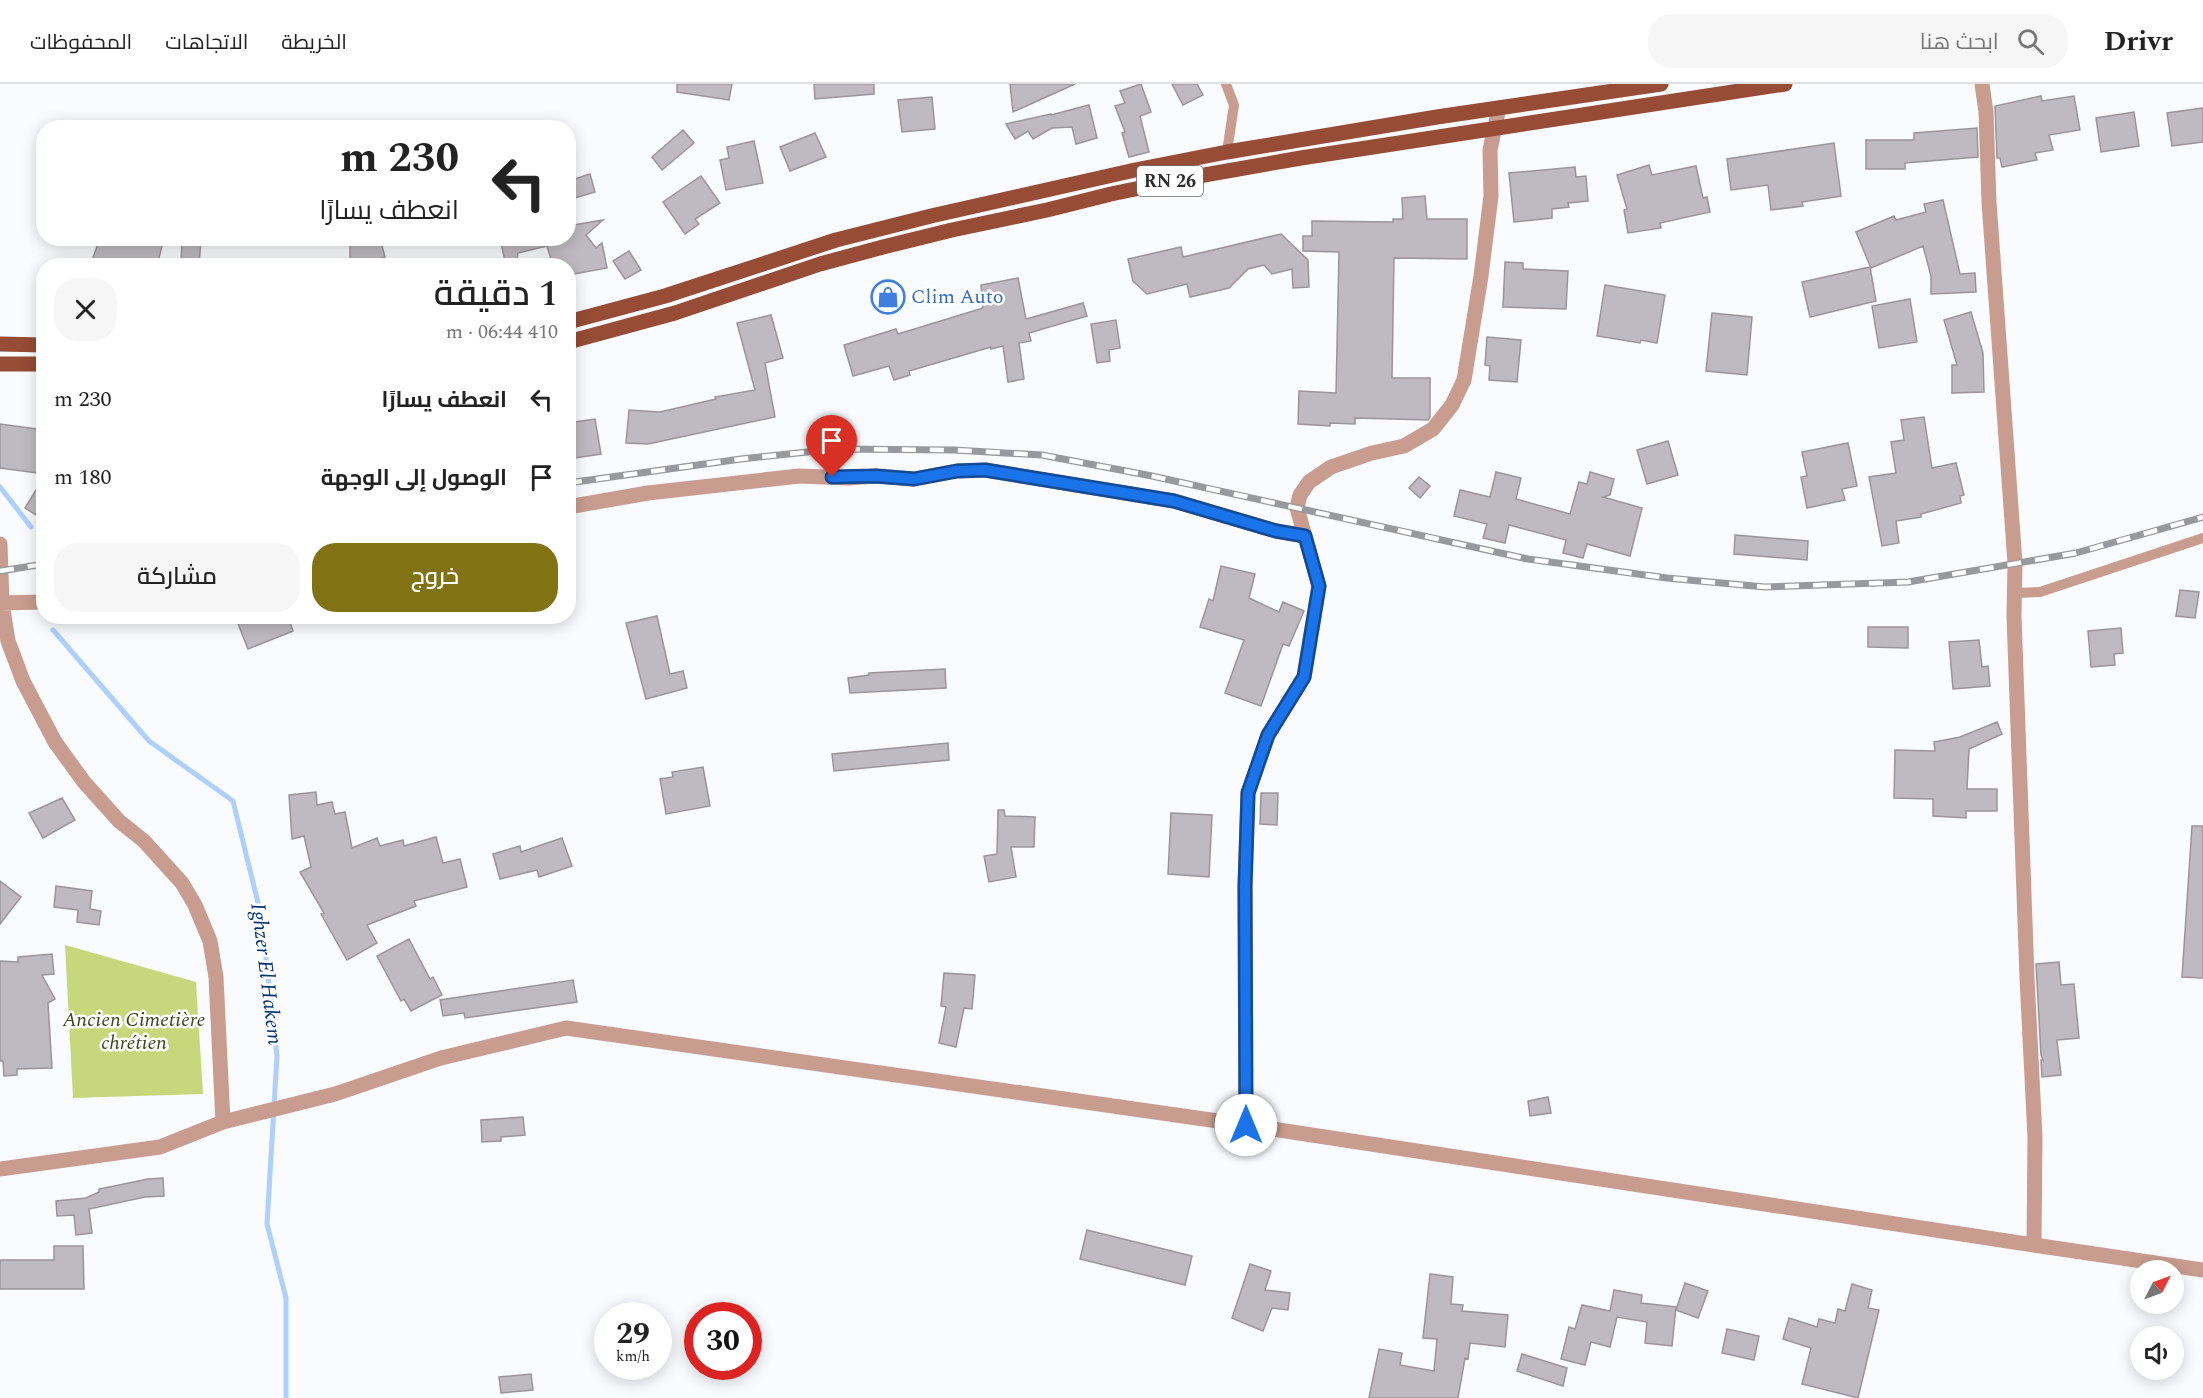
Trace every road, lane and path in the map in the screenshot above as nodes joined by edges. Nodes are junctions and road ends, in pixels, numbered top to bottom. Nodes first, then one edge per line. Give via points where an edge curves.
1 (1226, 84) edge
2 (1785, 84) edge
3 (1982, 84) edge
4 (1653, 85) edge
5 (1499, 108) junction
6 (1496, 128) junction
7 (1227, 152) junction
8 (576, 320) edge
9 (576, 340) edge
10 (0, 344) edge
11 (36, 345) edge
12 (0, 364) edge
13 (36, 364) edge
14 (576, 506) edge
15 (1305, 536) junction
16 (2203, 538) edge
17 (0, 544) edge
18 (2014, 592) junction
19 (36, 602) edge
20 (1, 603) edge
21 (223, 1122) junction
22 (1246, 1125) junction
23 (0, 1169) edge
24 (2034, 1245) junction
25 (2203, 1270) edge

1 - 7 lane via 1234,105
2 - 6 main road, RN 26
3 - 18 street
4 - 5 main road, RN 26
5 - 6 street
5 - 7 main road, RN 26
6 - 9 main road, RN 26 via 1193,177 952,230 820,264 675,313
6 - 15 street via 1490,150 1486,243 1464,380 1434,429 1404,446 1331,466 1309,482 1297,508
7 - 8 main road, RN 26 via 836,240 665,296
10 - 11 main road
12 - 13 main road
14 - 15 street via 648,493 799,476 914,479 985,470 1174,501
15 - 22 street via 1319,586 1304,677 1268,735 1248,793
16 - 18 lane via 2040,592
17 - 20 street
18 - 24 street via 2035,1137
19 - 20 street
20 - 21 street via 8,641 23,681 55,742 84,782 182,883 195,905 210,941 216,977
21 - 22 street via 335,1094 441,1058 566,1028
21 - 23 street via 160,1147
22 - 24 street
24 - 25 street

